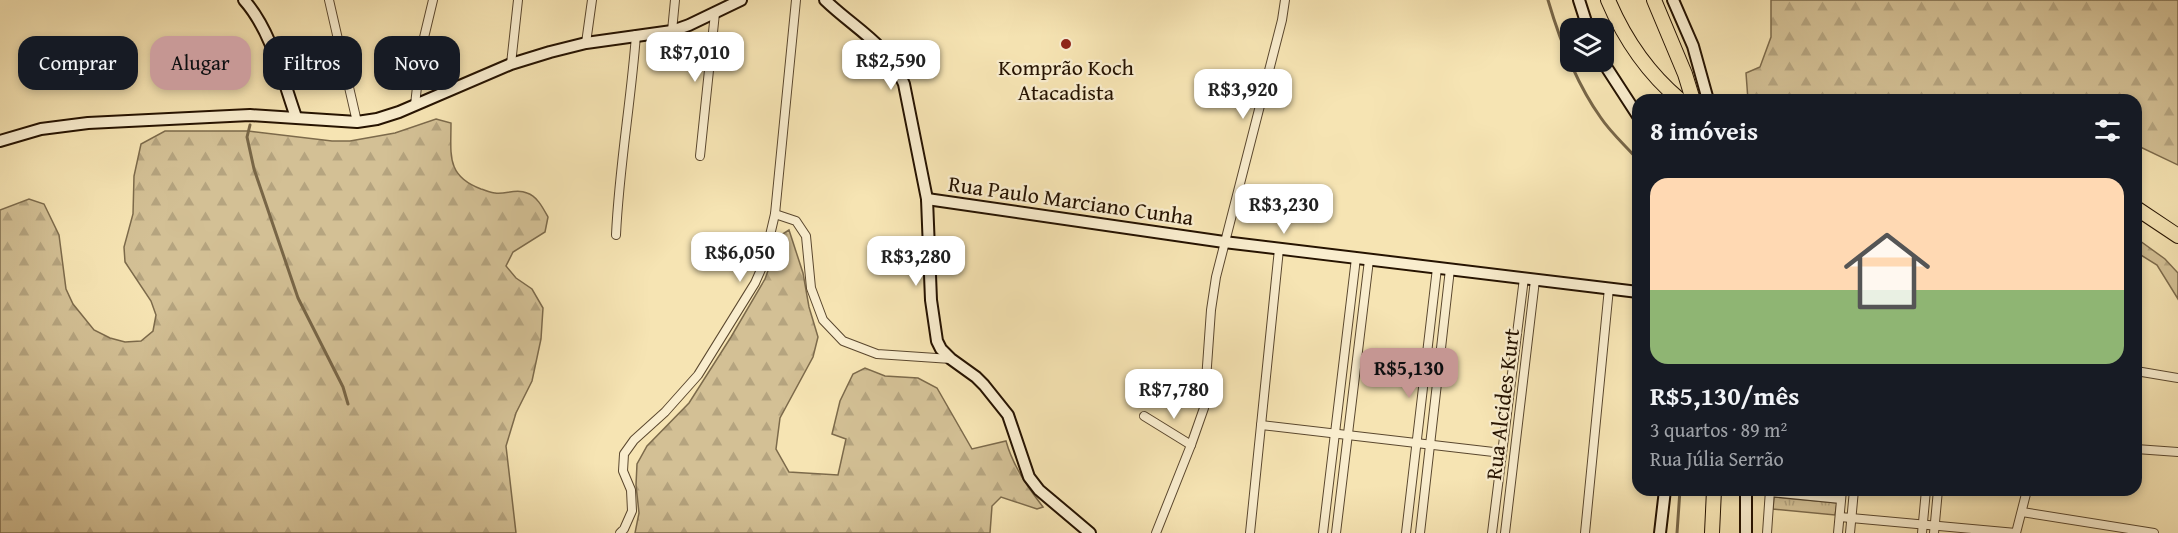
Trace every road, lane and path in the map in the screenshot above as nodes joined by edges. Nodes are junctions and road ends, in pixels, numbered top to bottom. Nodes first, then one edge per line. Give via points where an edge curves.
1 (244, 0) edge
2 (329, 0) edge
3 (433, 0) edge
4 (518, 0) edge
5 (592, 0) edge
6 (675, 0) edge
7 (741, 0) edge
8 (796, 0) edge
9 (825, 0) edge
10 (1285, 0) edge
11 (1579, 0) edge
12 (1608, 0) edge
13 (1654, 0) edge
14 (1673, 0) edge
15 (715, 13) junction
16 (1585, 18) edge
17 (672, 31) junction
18 (636, 35) junction
19 (586, 43) junction
20 (511, 64) junction
21 (1609, 72) edge
22 (1674, 94) edge
23 (1691, 94) edge
24 (1706, 94) edge
25 (415, 105) junction
26 (1632, 107) edge
27 (296, 117) junction
28 (357, 122) junction
29 (0, 141) edge
30 (700, 156) dead end
31 (927, 199) junction
32 (2142, 212) edge
33 (775, 214) junction
34 (2142, 219) edge
35 (2164, 225) junction
36 (616, 235) dead end
37 (2178, 236) edge
38 (1224, 242) junction
39 (1279, 249) junction
40 (1356, 258) junction
41 (1369, 260) junction
42 (1437, 268) junction
43 (1450, 269) junction
44 (1524, 278) junction
45 (1536, 280) junction
46 (1609, 288) junction
47 (1632, 291) edge
48 (951, 359) junction
49 (2142, 372) edge
50 (2178, 378) edge
51 (1144, 416) dead end
52 (1261, 425) junction
53 (1335, 434) junction
54 (1347, 435) junction
55 (1417, 443) junction
56 (1191, 445) junction
57 (1430, 445) junction
58 (1515, 447) junction
59 (1502, 449) junction
60 (2142, 449) edge
61 (2178, 452) edge
62 (1664, 496) edge
63 (1714, 496) edge
64 (1746, 496) edge
65 (1770, 496) edge
66 (1841, 496) edge
67 (1854, 496) edge
68 (1925, 496) edge
69 (1937, 496) edge
70 (2026, 496) edge
71 (2022, 512) junction
72 (1839, 517) junction
73 (1852, 518) junction
74 (1408, 520) junction
75 (1421, 521) junction
76 (1922, 529) edge
77 (1934, 529) edge
78 (620, 533) edge
79 (1090, 533) edge
80 (1156, 533) edge
81 (1250, 533) edge
82 (1323, 533) edge
83 (1336, 533) edge
84 (1406, 533) edge
85 (1420, 533) edge
86 (1492, 533) edge
87 (1505, 533) edge
88 (1585, 533) edge
89 (1660, 533) edge
90 (1712, 533) edge
91 (1746, 533) edge
92 (1767, 533) edge
93 (1838, 533) edge
94 (1850, 533) edge
95 (2016, 533) edge
96 (2154, 533) edge

1 - 27 street via 266,36
2 - 28 street
3 - 25 street via 421,50
4 - 20 street
5 - 19 street
6 - 17 street
7 - 15 street
8 - 33 street
9 - 31 street via 881,47 898,68
10 - 38 street
11 - 16 street
12 - 22 highway via 1639,55
13 - 23 highway
14 - 24 street via 1693,46
15 - 17 street
15 - 30 street
17 - 18 street
18 - 19 street
18 - 36 street
19 - 20 street
20 - 25 street
21 - 26 street
25 - 28 street
27 - 28 street
27 - 29 street via 250,115 88,123 41,129
31 - 38 street, Rua Paulo Marciano Cunha
31 - 48 street via 934,329 941,349
32 - 35 highway
33 - 48 street via 796,221 806,236 811,288 823,320 843,341 877,354
33 - 78 street via 755,283 691,382 624,454 623,471 631,490 632,511
34 - 35 highway
35 - 37 highway
38 - 39 street, Rua Paulo Marciano Cunha
38 - 56 street via 1211,310 1205,402
39 - 40 street, Rua Paulo Marciano Cunha
39 - 52 street
40 - 41 street, Rua Paulo Marciano Cunha
40 - 53 street
41 - 42 street, Rua Paulo Marciano Cunha
41 - 54 street
42 - 43 street, Rua Paulo Marciano Cunha
42 - 55 street
43 - 44 street, Rua Paulo Marciano Cunha
43 - 57 street
44 - 45 street, Rua Paulo Marciano Cunha
44 - 59 street, Rua Alcides Kurt
45 - 46 street, Rua Paulo Marciano Cunha
45 - 58 street, Rua Alcides Kurt
46 - 47 street, Rua Paulo Marciano Cunha
46 - 88 street
48 - 79 street via 976,377 1008,415 1029,477 1039,490
49 - 50 street
51 - 56 street
52 - 53 street
52 - 81 street
53 - 54 street
53 - 82 street
54 - 55 street
54 - 83 street
55 - 57 street
55 - 74 street
56 - 80 street
57 - 59 street
57 - 75 street
58 - 59 street
58 - 87 street, Rua Alcides Kurt
59 - 86 street, Rua Alcides Kurt
60 - 61 street
62 - 89 street
63 - 90 highway
64 - 91 street
65 - 92 street
66 - 72 street
67 - 73 street
68 - 76 street
69 - 77 street
70 - 71 street
71 - 95 street
71 - 96 street
72 - 73 street
72 - 93 street
73 - 76 street
73 - 94 street
74 - 75 street
74 - 84 street
75 - 85 street
76 - 77 street
77 - 95 street

